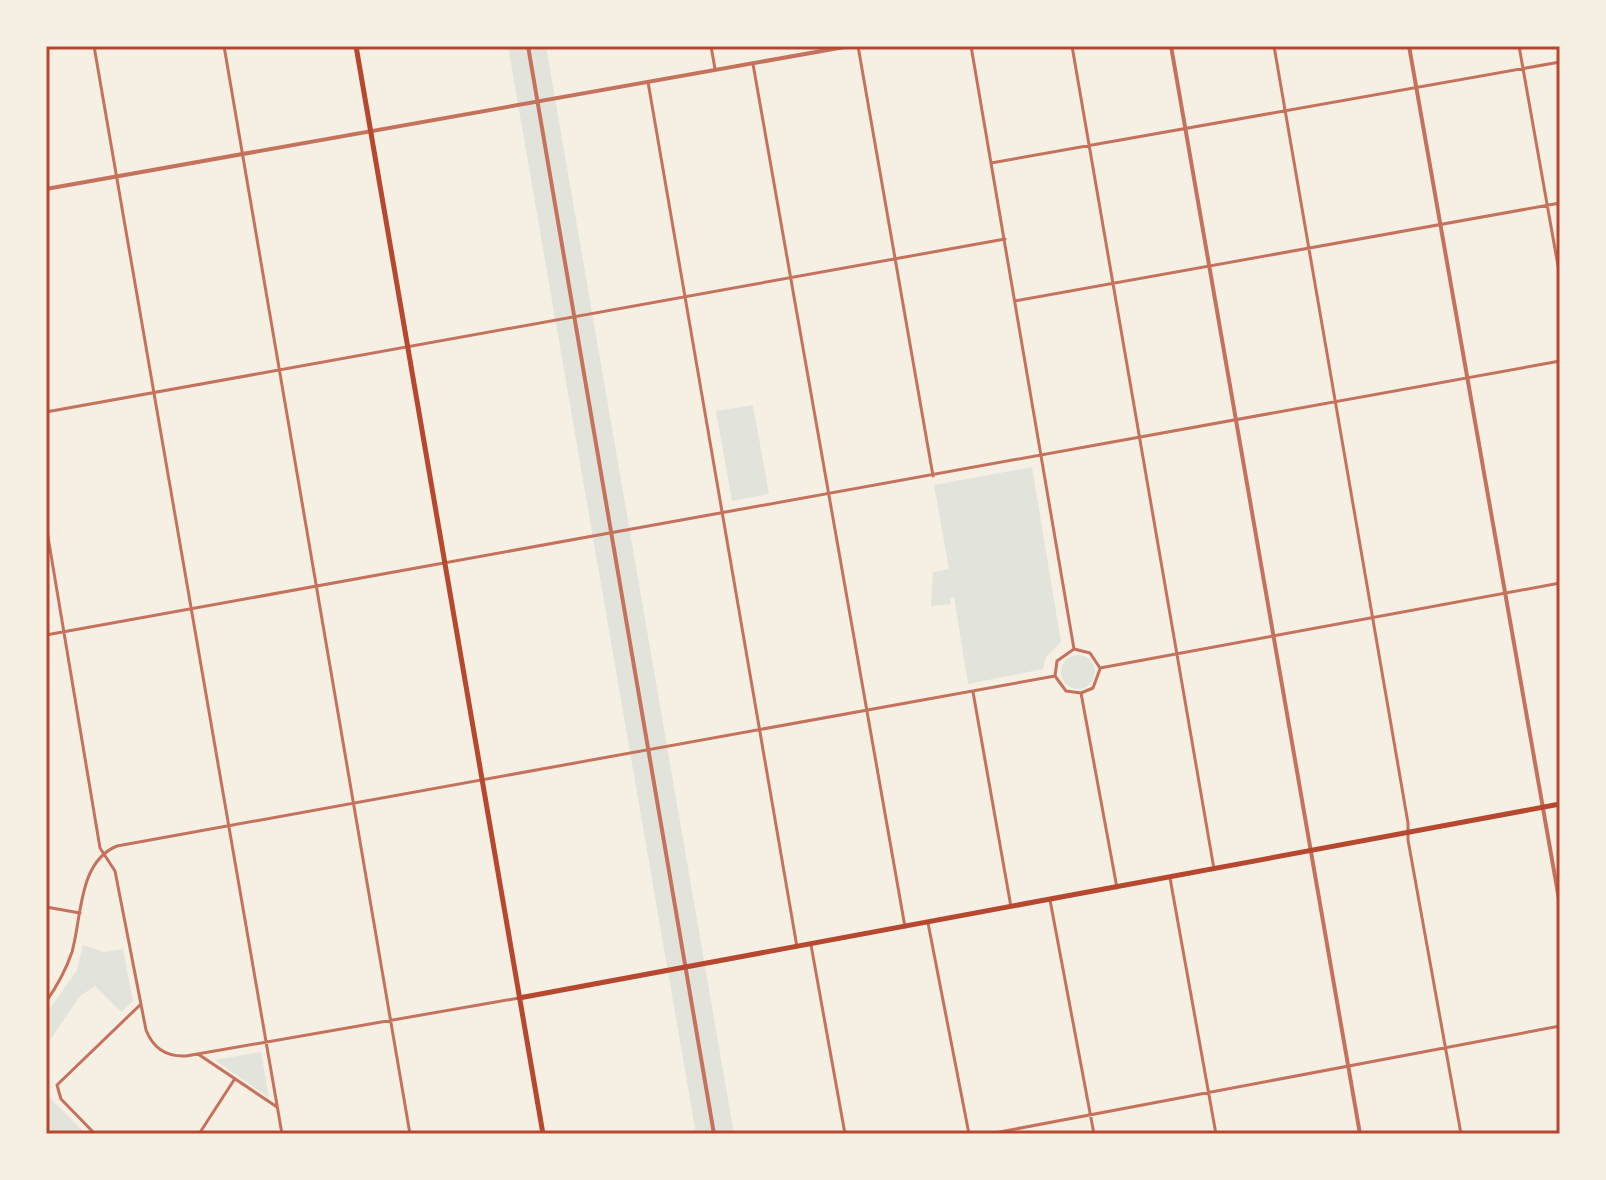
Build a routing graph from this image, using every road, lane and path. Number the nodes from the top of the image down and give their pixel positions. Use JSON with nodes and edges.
{"nodes":[{"id":1,"x":94,"y":46,"type":"edge"},
{"id":2,"x":224,"y":46,"type":"edge"},
{"id":3,"x":356,"y":46,"type":"edge"},
{"id":4,"x":528,"y":46,"type":"edge"},
{"id":5,"x":711,"y":46,"type":"edge"},
{"id":6,"x":850,"y":46,"type":"edge"},
{"id":7,"x":858,"y":46,"type":"edge"},
{"id":8,"x":971,"y":46,"type":"edge"},
{"id":9,"x":1072,"y":46,"type":"edge"},
{"id":10,"x":1171,"y":46,"type":"edge"},
{"id":11,"x":1274,"y":46,"type":"edge"},
{"id":12,"x":1409,"y":46,"type":"edge"},
{"id":13,"x":1519,"y":46,"type":"edge"},
{"id":14,"x":841,"y":47,"type":"edge"},
{"id":15,"x":1560,"y":62,"type":"edge"},
{"id":16,"x":753,"y":63,"type":"junction"},
{"id":17,"x":1523,"y":68,"type":"junction"},
{"id":18,"x":715,"y":69,"type":"junction"},
{"id":19,"x":648,"y":82,"type":"junction"},
{"id":20,"x":1416,"y":88,"type":"junction"},
{"id":21,"x":537,"y":102,"type":"junction"},
{"id":22,"x":1285,"y":110,"type":"junction"},
{"id":23,"x":1186,"y":129,"type":"junction"},
{"id":24,"x":371,"y":132,"type":"junction"},
{"id":25,"x":1089,"y":146,"type":"junction"},
{"id":26,"x":242,"y":155,"type":"junction"},
{"id":27,"x":991,"y":163,"type":"junction"},
{"id":28,"x":116,"y":176,"type":"junction"},
{"id":29,"x":46,"y":189,"type":"edge"},
{"id":30,"x":1560,"y":203,"type":"edge"},
{"id":31,"x":1547,"y":205,"type":"junction"},
{"id":32,"x":1440,"y":224,"type":"junction"},
{"id":33,"x":1005,"y":239,"type":"junction"},
{"id":34,"x":1307,"y":248,"type":"junction"},
{"id":35,"x":895,"y":260,"type":"junction"},
{"id":36,"x":1209,"y":266,"type":"junction"},
{"id":37,"x":1560,"y":277,"type":"edge"},
{"id":38,"x":790,"y":279,"type":"junction"},
{"id":39,"x":1113,"y":284,"type":"junction"},
{"id":40,"x":684,"y":298,"type":"junction"},
{"id":41,"x":1015,"y":301,"type":"junction"},
{"id":42,"x":574,"y":318,"type":"junction"},
{"id":43,"x":408,"y":348,"type":"junction"},
{"id":44,"x":1560,"y":361,"type":"edge"},
{"id":45,"x":279,"y":370,"type":"junction"},
{"id":46,"x":1467,"y":378,"type":"junction"},
{"id":47,"x":153,"y":394,"type":"junction"},
{"id":48,"x":1334,"y":402,"type":"junction"},
{"id":49,"x":46,"y":412,"type":"edge"},
{"id":50,"x":1236,"y":420,"type":"junction"},
{"id":51,"x":1139,"y":438,"type":"junction"},
{"id":52,"x":1042,"y":456,"type":"junction"},
{"id":53,"x":933,"y":476,"type":"junction"},
{"id":54,"x":829,"y":495,"type":"junction"},
{"id":55,"x":723,"y":515,"type":"junction"},
{"id":56,"x":46,"y":525,"type":"edge"},
{"id":57,"x":611,"y":535,"type":"junction"},
{"id":58,"x":445,"y":564,"type":"junction"},
{"id":59,"x":1560,"y":583,"type":"edge"},
{"id":60,"x":316,"y":587,"type":"junction"},
{"id":61,"x":1505,"y":592,"type":"junction"},
{"id":62,"x":190,"y":609,"type":"junction"},
{"id":63,"x":1371,"y":618,"type":"junction"},
{"id":64,"x":65,"y":632,"type":"junction"},
{"id":65,"x":46,"y":635,"type":"edge"},
{"id":66,"x":1274,"y":636,"type":"junction"},
{"id":67,"x":1074,"y":649,"type":"junction"},
{"id":68,"x":1177,"y":653,"type":"junction"},
{"id":69,"x":1100,"y":668,"type":"junction"},
{"id":70,"x":1055,"y":676,"type":"junction"},
{"id":71,"x":973,"y":692,"type":"junction"},
{"id":72,"x":1081,"y":693,"type":"junction"},
{"id":73,"x":866,"y":711,"type":"junction"},
{"id":74,"x":760,"y":731,"type":"junction"},
{"id":75,"x":648,"y":752,"type":"junction"},
{"id":76,"x":482,"y":781,"type":"junction"},
{"id":77,"x":354,"y":803,"type":"junction"},
{"id":78,"x":1560,"y":804,"type":"edge"},
{"id":79,"x":1542,"y":807,"type":"junction"},
{"id":80,"x":227,"y":826,"type":"junction"},
{"id":81,"x":1408,"y":833,"type":"junction"},
{"id":82,"x":1311,"y":851,"type":"junction"},
{"id":83,"x":104,"y":855,"type":"junction"},
{"id":84,"x":1214,"y":869,"type":"junction"},
{"id":85,"x":1170,"y":878,"type":"junction"},
{"id":86,"x":1117,"y":888,"type":"junction"},
{"id":87,"x":1050,"y":900,"type":"junction"},
{"id":88,"x":1560,"y":905,"type":"edge"},
{"id":89,"x":46,"y":907,"type":"edge"},
{"id":90,"x":1011,"y":907,"type":"junction"},
{"id":91,"x":80,"y":913,"type":"junction"},
{"id":92,"x":928,"y":923,"type":"junction"},
{"id":93,"x":905,"y":927,"type":"junction"},
{"id":94,"x":811,"y":945,"type":"junction"},
{"id":95,"x":797,"y":947,"type":"junction"},
{"id":96,"x":685,"y":968,"type":"junction"},
{"id":97,"x":519,"y":998,"type":"junction"},
{"id":98,"x":46,"y":1002,"type":"edge"},
{"id":99,"x":141,"y":1004,"type":"junction"},
{"id":100,"x":391,"y":1020,"type":"junction"},
{"id":101,"x":1560,"y":1026,"type":"edge"},
{"id":102,"x":265,"y":1042,"type":"junction"},
{"id":103,"x":1445,"y":1046,"type":"junction"},
{"id":104,"x":198,"y":1054,"type":"junction"},
{"id":105,"x":1348,"y":1066,"type":"junction"},
{"id":106,"x":235,"y":1079,"type":"junction"},
{"id":107,"x":1208,"y":1093,"type":"junction"},
{"id":108,"x":277,"y":1107,"type":"junction"},
{"id":109,"x":1091,"y":1114,"type":"junction"},
{"id":110,"x":95,"y":1134,"type":"edge"},
{"id":111,"x":199,"y":1134,"type":"edge"},
{"id":112,"x":282,"y":1134,"type":"edge"},
{"id":113,"x":410,"y":1134,"type":"edge"},
{"id":114,"x":543,"y":1134,"type":"edge"},
{"id":115,"x":714,"y":1134,"type":"edge"},
{"id":116,"x":845,"y":1134,"type":"edge"},
{"id":117,"x":969,"y":1134,"type":"edge"},
{"id":118,"x":989,"y":1134,"type":"edge"},
{"id":119,"x":1094,"y":1134,"type":"edge"},
{"id":120,"x":1216,"y":1134,"type":"edge"},
{"id":121,"x":1360,"y":1134,"type":"edge"},
{"id":122,"x":1461,"y":1134,"type":"edge"}],
"edges":[{"from":1,"to":28,"type":"street"},
{"from":2,"to":26,"type":"street"},
{"from":3,"to":24,"type":"main road"},
{"from":4,"to":21,"type":"street"},
{"from":5,"to":18,"type":"street"},
{"from":6,"to":14,"type":"street"},
{"from":7,"to":35,"type":"street"},
{"from":8,"to":27,"type":"street"},
{"from":9,"to":25,"type":"street"},
{"from":10,"to":23,"type":"street"},
{"from":11,"to":22,"type":"street"},
{"from":12,"to":20,"type":"street"},
{"from":13,"to":17,"type":"street"},
{"from":14,"to":16,"type":"street"},
{"from":15,"to":17,"type":"street"},
{"from":16,"to":18,"type":"street"},
{"from":16,"to":38,"type":"street"},
{"from":17,"to":20,"type":"street"},
{"from":17,"to":31,"type":"street"},
{"from":18,"to":19,"type":"street"},
{"from":19,"to":21,"type":"street"},
{"from":19,"to":40,"type":"street"},
{"from":20,"to":22,"type":"street"},
{"from":20,"to":32,"type":"street"},
{"from":21,"to":24,"type":"street"},
{"from":21,"to":42,"type":"street"},
{"from":22,"to":23,"type":"street"},
{"from":22,"to":34,"type":"street"},
{"from":23,"to":25,"type":"street"},
{"from":23,"to":36,"type":"street"},
{"from":24,"to":26,"type":"street"},
{"from":24,"to":43,"type":"main road"},
{"from":25,"to":27,"type":"street"},
{"from":25,"to":39,"type":"street"},
{"from":26,"to":28,"type":"street"},
{"from":26,"to":45,"type":"street"},
{"from":27,"to":33,"type":"street"},
{"from":28,"to":29,"type":"street"},
{"from":28,"to":47,"type":"street"},
{"from":30,"to":31,"type":"street"},
{"from":31,"to":32,"type":"street"},
{"from":31,"to":37,"type":"street"},
{"from":32,"to":34,"type":"street"},
{"from":32,"to":46,"type":"street"},
{"from":33,"to":35,"type":"street"},
{"from":33,"to":41,"type":"street"},
{"from":34,"to":36,"type":"street"},
{"from":34,"to":48,"type":"street"},
{"from":35,"to":38,"type":"street"},
{"from":35,"to":53,"type":"street"},
{"from":36,"to":39,"type":"street"},
{"from":36,"to":50,"type":"street"},
{"from":38,"to":40,"type":"street"},
{"from":38,"to":54,"type":"street"},
{"from":39,"to":41,"type":"street"},
{"from":39,"to":51,"type":"street"},
{"from":40,"to":42,"type":"street"},
{"from":40,"to":55,"type":"street"},
{"from":41,"to":52,"type":"street"},
{"from":42,"to":43,"type":"street"},
{"from":42,"to":57,"type":"street"},
{"from":43,"to":45,"type":"street"},
{"from":43,"to":58,"type":"main road"},
{"from":44,"to":46,"type":"street"},
{"from":45,"to":47,"type":"street"},
{"from":45,"to":60,"type":"street"},
{"from":46,"to":48,"type":"street"},
{"from":46,"to":61,"type":"street"},
{"from":47,"to":49,"type":"street"},
{"from":47,"to":62,"type":"street"},
{"from":48,"to":50,"type":"street"},
{"from":48,"to":63,"type":"street"},
{"from":50,"to":51,"type":"street"},
{"from":50,"to":66,"type":"street"},
{"from":51,"to":52,"type":"street"},
{"from":51,"to":68,"type":"street"},
{"from":52,"to":53,"type":"street"},
{"from":52,"to":67,"type":"street"},
{"from":53,"to":54,"type":"street"},
{"from":54,"to":55,"type":"street"},
{"from":54,"to":73,"type":"street"},
{"from":55,"to":57,"type":"street"},
{"from":55,"to":74,"type":"street"},
{"from":56,"to":64,"type":"street"},
{"from":57,"to":58,"type":"street"},
{"from":57,"to":75,"type":"street"},
{"from":58,"to":60,"type":"street"},
{"from":58,"to":76,"type":"main road"},
{"from":59,"to":61,"type":"street"},
{"from":60,"to":62,"type":"street"},
{"from":60,"to":77,"type":"street"},
{"from":61,"to":63,"type":"street"},
{"from":61,"to":79,"type":"street"},
{"from":62,"to":64,"type":"street"},
{"from":62,"to":80,"type":"street"},
{"from":63,"to":66,"type":"street"},
{"from":63,"to":81,"type":"street"},
{"from":64,"to":65,"type":"street"},
{"from":64,"to":83,"type":"street"},
{"from":66,"to":68,"type":"street"},
{"from":66,"to":82,"type":"street"},
{"from":67,"to":69,"type":"street"},
{"from":67,"to":70,"type":"street"},
{"from":68,"to":69,"type":"street"},
{"from":68,"to":84,"type":"street"},
{"from":69,"to":72,"type":"street"},
{"from":70,"to":71,"type":"street"},
{"from":70,"to":72,"type":"street"},
{"from":71,"to":73,"type":"street"},
{"from":71,"to":90,"type":"street"},
{"from":72,"to":86,"type":"street"},
{"from":73,"to":74,"type":"street"},
{"from":73,"to":93,"type":"street"},
{"from":74,"to":75,"type":"street"},
{"from":74,"to":95,"type":"street"},
{"from":75,"to":76,"type":"street"},
{"from":75,"to":96,"type":"street"},
{"from":76,"to":77,"type":"street"},
{"from":76,"to":97,"type":"main road"},
{"from":77,"to":80,"type":"street"},
{"from":77,"to":100,"type":"street"},
{"from":78,"to":79,"type":"main road"},
{"from":79,"to":81,"type":"main road"},
{"from":79,"to":88,"type":"street"},
{"from":80,"to":83,"type":"street"},
{"from":80,"to":102,"type":"street"},
{"from":81,"to":82,"type":"main road"},
{"from":81,"to":103,"type":"street"},
{"from":82,"to":84,"type":"main road"},
{"from":82,"to":105,"type":"street"},
{"from":83,"to":91,"type":"street"},
{"from":83,"to":99,"type":"street"},
{"from":84,"to":85,"type":"main road"},
{"from":85,"to":86,"type":"main road"},
{"from":85,"to":107,"type":"street"},
{"from":86,"to":87,"type":"main road"},
{"from":87,"to":90,"type":"main road"},
{"from":87,"to":109,"type":"street"},
{"from":89,"to":91,"type":"street"},
{"from":90,"to":92,"type":"main road"},
{"from":91,"to":98,"type":"street"},
{"from":92,"to":93,"type":"main road"},
{"from":92,"to":117,"type":"street"},
{"from":93,"to":94,"type":"main road"},
{"from":94,"to":95,"type":"main road"},
{"from":94,"to":116,"type":"street"},
{"from":95,"to":96,"type":"main road"},
{"from":96,"to":97,"type":"main road"},
{"from":96,"to":115,"type":"street"},
{"from":97,"to":100,"type":"street"},
{"from":97,"to":114,"type":"main road"},
{"from":99,"to":104,"type":"street"},
{"from":99,"to":110,"type":"street"},
{"from":100,"to":102,"type":"street"},
{"from":100,"to":113,"type":"street"},
{"from":101,"to":103,"type":"street"},
{"from":102,"to":104,"type":"street"},
{"from":102,"to":108,"type":"street"},
{"from":103,"to":105,"type":"street"},
{"from":103,"to":122,"type":"street"},
{"from":104,"to":106,"type":"street"},
{"from":105,"to":107,"type":"street"},
{"from":105,"to":121,"type":"street"},
{"from":106,"to":108,"type":"street"},
{"from":106,"to":111,"type":"street"},
{"from":107,"to":109,"type":"street"},
{"from":107,"to":120,"type":"street"},
{"from":108,"to":112,"type":"street"},
{"from":109,"to":118,"type":"street"},
{"from":109,"to":119,"type":"street"}]}
